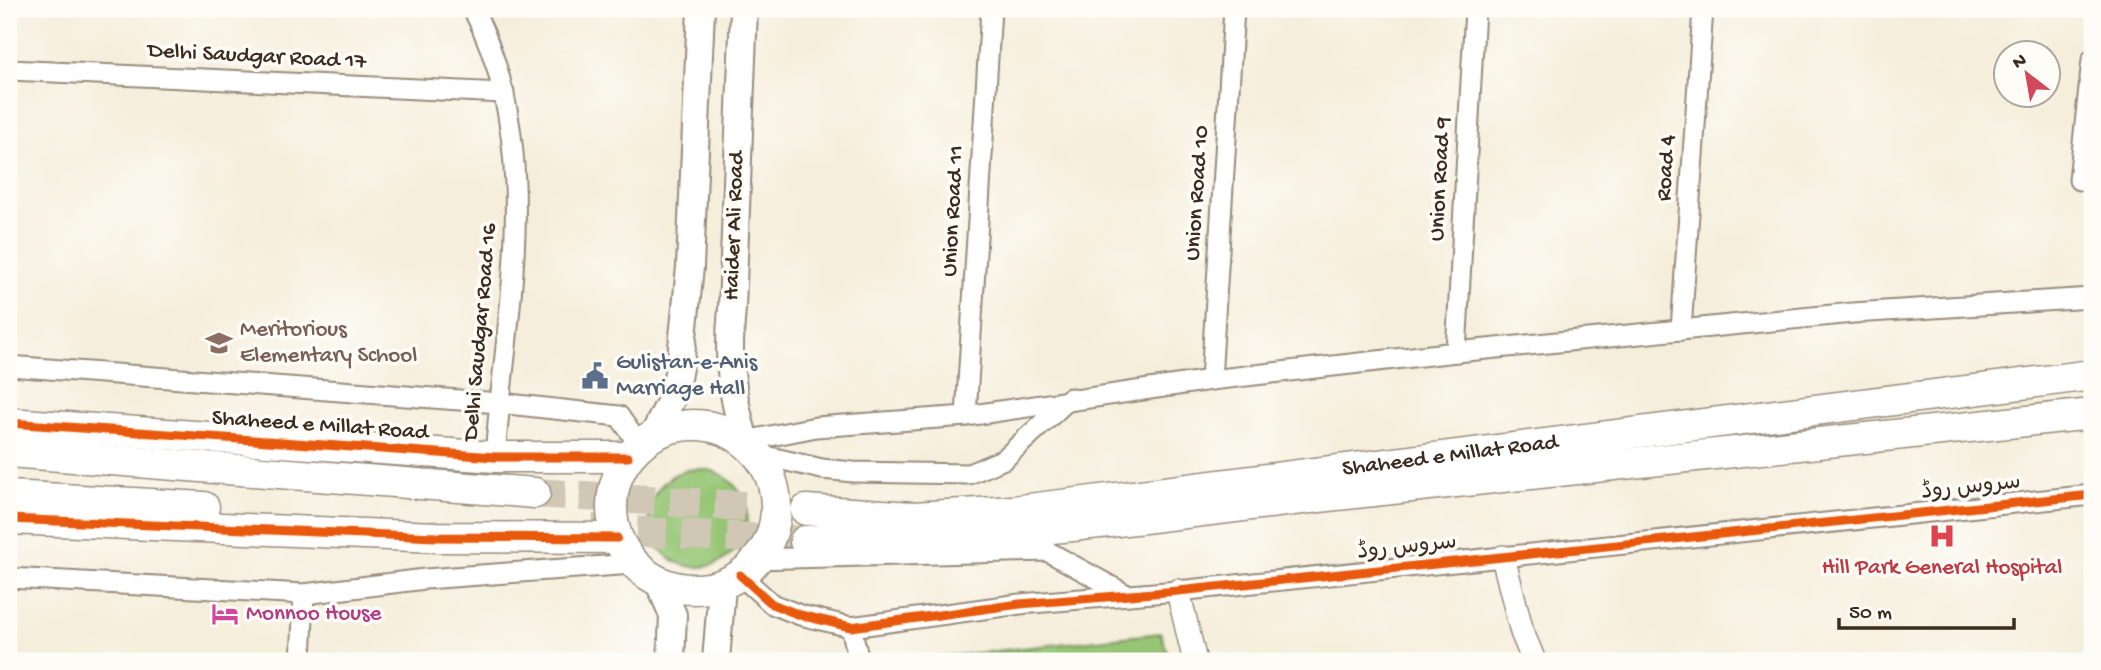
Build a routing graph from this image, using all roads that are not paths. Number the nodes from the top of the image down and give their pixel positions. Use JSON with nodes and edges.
{"nodes":[{"id":1,"x":472,"y":9,"type":"edge"},
{"id":2,"x":701,"y":9,"type":"edge"},
{"id":3,"x":744,"y":9,"type":"edge"},
{"id":4,"x":991,"y":9,"type":"edge"},
{"id":5,"x":1234,"y":9,"type":"edge"},
{"id":6,"x":1475,"y":9,"type":"edge"},
{"id":7,"x":1703,"y":9,"type":"edge"},
{"id":8,"x":2092,"y":60,"type":"edge"},
{"id":9,"x":9,"y":70,"type":"edge"},
{"id":10,"x":504,"y":93,"type":"junction"},
{"id":11,"x":2090,"y":100,"type":"edge"},
{"id":12,"x":2079,"y":180,"type":"dead end"},
{"id":13,"x":2092,"y":298,"type":"edge"},
{"id":14,"x":1681,"y":330,"type":"junction"},
{"id":15,"x":1456,"y":352,"type":"junction"},
{"id":16,"x":9,"y":366,"type":"edge"},
{"id":17,"x":2092,"y":375,"type":"edge"},
{"id":18,"x":1211,"y":380,"type":"junction"},
{"id":19,"x":1071,"y":398,"type":"junction"},
{"id":20,"x":499,"y":403,"type":"junction"},
{"id":21,"x":2092,"y":414,"type":"edge"},
{"id":22,"x":966,"y":416,"type":"junction"},
{"id":23,"x":9,"y":423,"type":"edge"},
{"id":24,"x":641,"y":446,"type":"junction"},
{"id":25,"x":751,"y":448,"type":"junction"},
{"id":26,"x":9,"y":452,"type":"edge"},
{"id":27,"x":495,"y":457,"type":"junction"},
{"id":28,"x":562,"y":457,"type":"junction"},
{"id":29,"x":535,"y":493,"type":"tunnel mouth"},
{"id":30,"x":2092,"y":495,"type":"edge"},
{"id":31,"x":9,"y":496,"type":"edge"},
{"id":32,"x":806,"y":510,"type":"tunnel mouth"},
{"id":33,"x":9,"y":519,"type":"edge"},
{"id":34,"x":529,"y":525,"type":"tunnel mouth"},
{"id":35,"x":584,"y":538,"type":"junction"},
{"id":36,"x":617,"y":538,"type":"junction"},
{"id":37,"x":805,"y":541,"type":"tunnel mouth"},
{"id":38,"x":1503,"y":557,"type":"junction"},
{"id":39,"x":633,"y":564,"type":"junction"},
{"id":40,"x":739,"y":573,"type":"junction"},
{"id":41,"x":9,"y":578,"type":"edge"},
{"id":42,"x":659,"y":583,"type":"junction"},
{"id":43,"x":1178,"y":591,"type":"junction"},
{"id":44,"x":304,"y":594,"type":"junction"},
{"id":45,"x":1127,"y":595,"type":"junction"},
{"id":46,"x":851,"y":627,"type":"junction"},
{"id":47,"x":301,"y":661,"type":"edge"},
{"id":48,"x":670,"y":661,"type":"edge"},
{"id":49,"x":716,"y":661,"type":"edge"},
{"id":50,"x":859,"y":661,"type":"edge"},
{"id":51,"x":1195,"y":661,"type":"edge"},
{"id":52,"x":1534,"y":661,"type":"edge"}],
"edges":[{"from":1,"to":10,"type":"street","name":"Delhi Saudgar Road 16"},
{"from":2,"to":24,"type":"main road","name":"Haider Ali Road"},
{"from":3,"to":25,"type":"main road","name":"Haider Ali Road"},
{"from":4,"to":22,"type":"street","name":"Union Road 11"},
{"from":5,"to":18,"type":"street","name":"Union Road 10"},
{"from":6,"to":15,"type":"street","name":"Union Road 9"},
{"from":7,"to":14,"type":"street","name":"Road 4"},
{"from":8,"to":11,"type":"street"},
{"from":9,"to":10,"type":"street","name":"Delhi Saudgar Road 17"},
{"from":10,"to":20,"type":"street","name":"Delhi Saudgar Road 16"},
{"from":11,"to":12,"type":"street"},
{"from":13,"to":14,"type":"street"},
{"from":14,"to":15,"type":"street"},
{"from":15,"to":18,"type":"street"},
{"from":16,"to":20,"type":"street"},
{"from":17,"to":32,"type":"main road","name":"Shaheed e Millat Road"},
{"from":18,"to":19,"type":"street"},
{"from":19,"to":22,"type":"street"},
{"from":19,"to":25,"type":"street"},
{"from":20,"to":24,"type":"street"},
{"from":20,"to":27,"type":"street","name":"Delhi Saudgar Road 16"},
{"from":21,"to":37,"type":"main road","name":"Shaheed e Millat Road"},
{"from":22,"to":25,"type":"street"},
{"from":23,"to":27,"type":"main road","name":"Shaheed e Millat Road"},
{"from":24,"to":25,"type":"main road"},
{"from":24,"to":28,"type":"main road","name":"Shaheed e Millat Road"},
{"from":24,"to":36,"type":"main road"},
{"from":25,"to":40,"type":"main road"},
{"from":26,"to":29,"type":"main road"},
{"from":27,"to":28,"type":"main road","name":"Shaheed e Millat Road"},
{"from":28,"to":35,"type":"main road"},
{"from":30,"to":38,"type":"street","name":"سروس روڈ"},
{"from":31,"to":34,"type":"main road"},
{"from":33,"to":35,"type":"main road"},
{"from":35,"to":36,"type":"main road"},
{"from":36,"to":39,"type":"main road"},
{"from":38,"to":43,"type":"street","name":"سروس روڈ"},
{"from":38,"to":52,"type":"street"},
{"from":39,"to":42,"type":"main road"},
{"from":39,"to":44,"type":"street"},
{"from":40,"to":42,"type":"main road"},
{"from":40,"to":45,"type":"street"},
{"from":40,"to":46,"type":"street","name":"سروس روڈ"},
{"from":40,"to":49,"type":"main road"},
{"from":41,"to":44,"type":"street"},
{"from":42,"to":48,"type":"main road"},
{"from":43,"to":45,"type":"street","name":"سروس روڈ"},
{"from":43,"to":51,"type":"street"},
{"from":44,"to":47,"type":"street"},
{"from":45,"to":46,"type":"street","name":"سروس روڈ"},
{"from":46,"to":50,"type":"street"}]}
